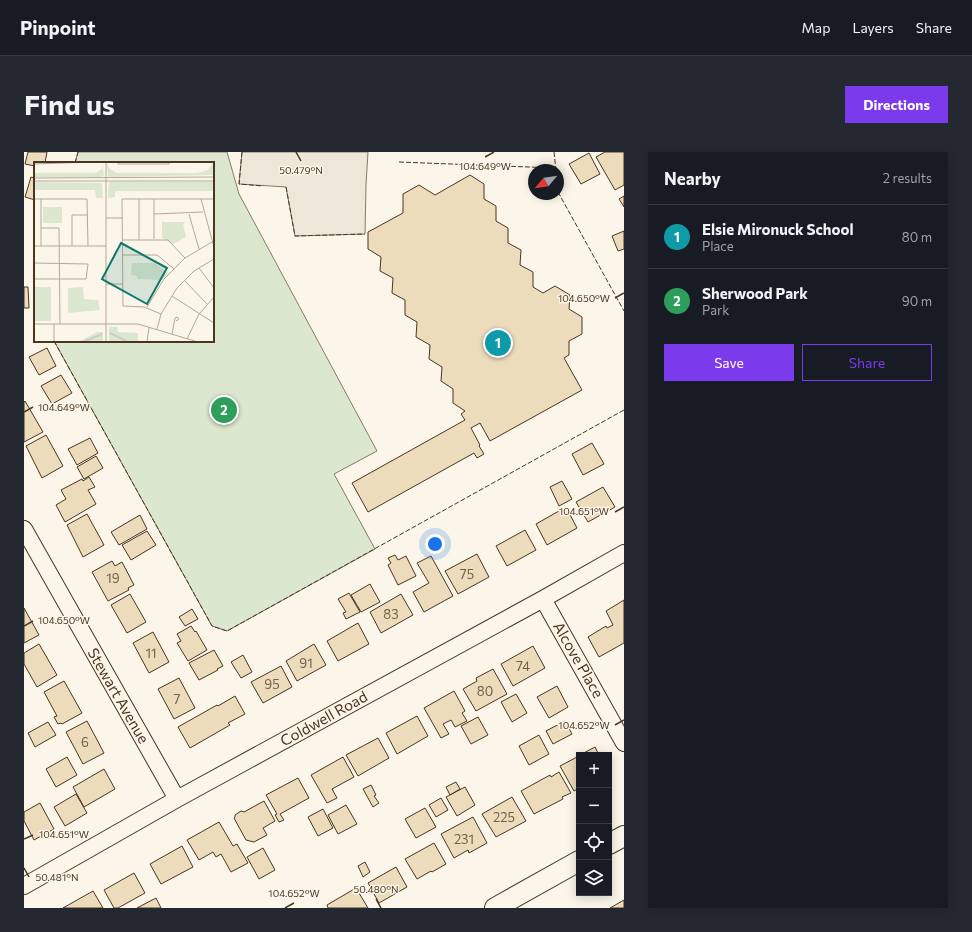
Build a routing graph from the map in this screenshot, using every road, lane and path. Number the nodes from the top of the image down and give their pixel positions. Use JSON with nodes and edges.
{"nodes":[{"id":1,"x":24,"y":529,"type":"edge"},
{"id":2,"x":624,"y":553,"type":"edge"},
{"id":3,"x":543,"y":599,"type":"junction"},
{"id":4,"x":624,"y":743,"type":"edge"},
{"id":5,"x":177,"y":799,"type":"junction"},
{"id":6,"x":624,"y":836,"type":"edge"},
{"id":7,"x":612,"y":842,"type":"edge"},
{"id":8,"x":576,"y":863,"type":"edge"},
{"id":9,"x":24,"y":886,"type":"edge"},
{"id":10,"x":495,"y":908,"type":"edge"}],
"edges":[{"from":1,"to":5,"type":"street","name":"Stewart Avenue"},
{"from":2,"to":3,"type":"street","name":"Coldwell Road"},
{"from":3,"to":4,"type":"street","name":"Alcove Place"},
{"from":3,"to":5,"type":"street","name":"Coldwell Road"},
{"from":5,"to":9,"type":"street","name":"Coldwell Road"},
{"from":6,"to":7,"type":"street"},
{"from":8,"to":10,"type":"street"}]}
